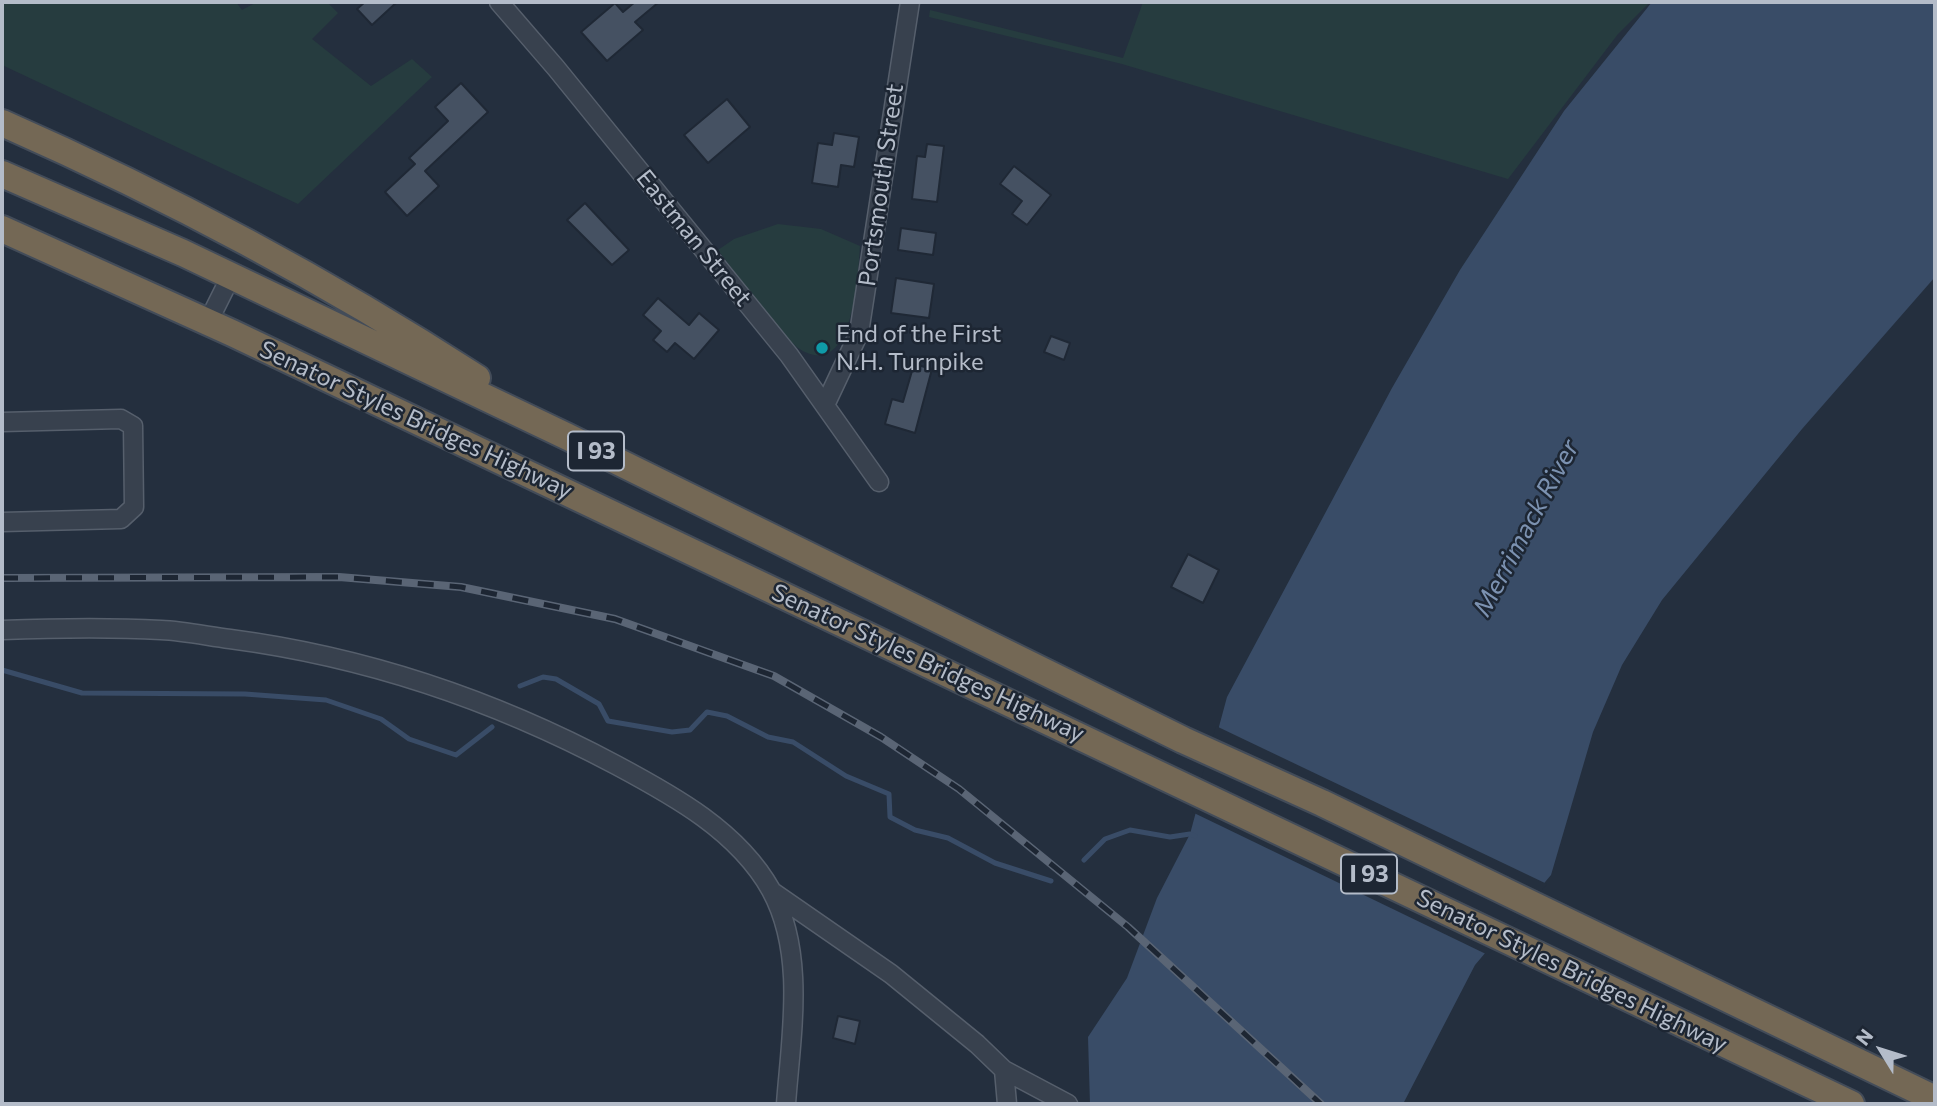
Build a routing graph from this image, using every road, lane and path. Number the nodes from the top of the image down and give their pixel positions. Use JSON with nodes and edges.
{"nodes":[{"id":1,"x":499,"y":2,"type":"edge"},
{"id":2,"x":909,"y":2,"type":"edge"},
{"id":3,"x":2,"y":123,"type":"edge"},
{"id":4,"x":2,"y":174,"type":"edge"},
{"id":5,"x":2,"y":229,"type":"edge"},
{"id":6,"x":231,"y":276,"type":"junction"},
{"id":7,"x":208,"y":322,"type":"junction"},
{"id":8,"x":826,"y":403,"type":"junction"},
{"id":9,"x":2,"y":422,"type":"edge"},
{"id":10,"x":566,"y":436,"type":"junction"},
{"id":11,"x":879,"y":482,"type":"dead end"},
{"id":12,"x":2,"y":522,"type":"edge"},
{"id":13,"x":2,"y":630,"type":"edge"},
{"id":14,"x":771,"y":891,"type":"junction"},
{"id":15,"x":1004,"y":1070,"type":"junction"},
{"id":16,"x":1935,"y":1099,"type":"edge"},
{"id":17,"x":786,"y":1104,"type":"edge"},
{"id":18,"x":1007,"y":1104,"type":"edge"},
{"id":19,"x":1068,"y":1104,"type":"edge"},
{"id":20,"x":1851,"y":1104,"type":"edge"}],
"edges":[{"from":1,"to":8,"type":"street","name":"Eastman Street"},
{"from":2,"to":8,"type":"street","name":"Portsmouth Street"},
{"from":3,"to":10,"type":"highway"},
{"from":4,"to":6,"type":"highway","number":"I 93"},
{"from":5,"to":7,"type":"highway","name":"Senator Styles Bridges Highway","number":"I 93"},
{"from":6,"to":7,"type":"street"},
{"from":6,"to":10,"type":"highway","number":"I 93"},
{"from":7,"to":20,"type":"highway","name":"Senator Styles Bridges Highway","number":"I 93"},
{"from":8,"to":11,"type":"street","name":"Eastman Street"},
{"from":9,"to":12,"type":"street"},
{"from":10,"to":16,"type":"highway","number":"I 93"},
{"from":13,"to":14,"type":"street"},
{"from":14,"to":15,"type":"street"},
{"from":14,"to":17,"type":"street"},
{"from":15,"to":18,"type":"street"},
{"from":15,"to":19,"type":"street"}]}
